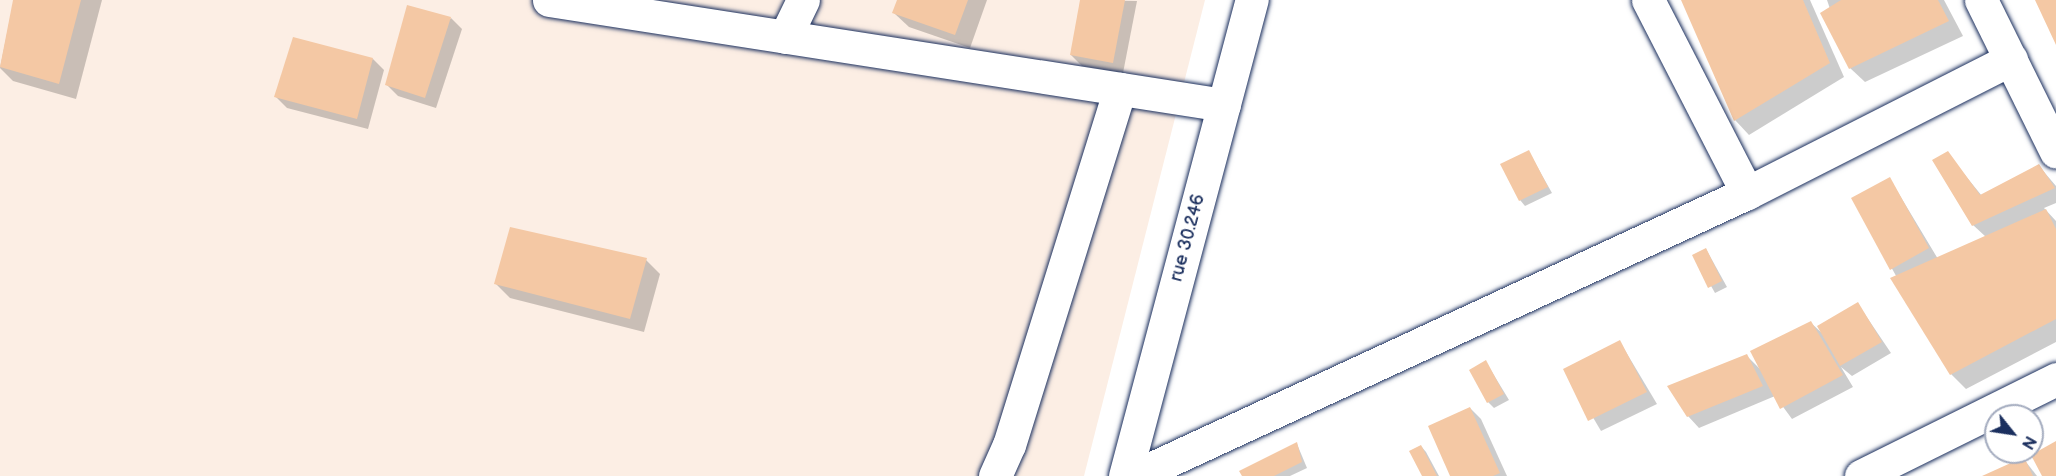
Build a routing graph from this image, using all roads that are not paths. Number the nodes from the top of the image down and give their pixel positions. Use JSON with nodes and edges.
{"nodes":[{"id":1,"x":549,"y":0,"type":"edge"},
{"id":2,"x":803,"y":0,"type":"edge"},
{"id":3,"x":1252,"y":0,"type":"edge"},
{"id":4,"x":1648,"y":0,"type":"edge"},
{"id":5,"x":1981,"y":0,"type":"edge"},
{"id":6,"x":785,"y":37,"type":"junction"},
{"id":7,"x":2011,"y":59,"type":"junction"},
{"id":8,"x":1120,"y":89,"type":"junction"},
{"id":9,"x":1224,"y":105,"type":"junction"},
{"id":10,"x":2056,"y":152,"type":"edge"},
{"id":11,"x":1747,"y":193,"type":"junction"},
{"id":12,"x":2056,"y":379,"type":"edge"},
{"id":13,"x":1877,"y":472,"type":"edge"},
{"id":14,"x":995,"y":476,"type":"edge"},
{"id":15,"x":1125,"y":476,"type":"edge"},
{"id":16,"x":1135,"y":476,"type":"edge"}],
"edges":[{"from":1,"to":6,"type":"street"},
{"from":2,"to":6,"type":"street"},
{"from":3,"to":9,"type":"street","name":"rue 30.246"},
{"from":4,"to":11,"type":"street"},
{"from":5,"to":7,"type":"street"},
{"from":6,"to":8,"type":"street"},
{"from":7,"to":10,"type":"street"},
{"from":7,"to":11,"type":"street"},
{"from":8,"to":9,"type":"street"},
{"from":8,"to":14,"type":"street"},
{"from":9,"to":15,"type":"street","name":"rue 30.246"},
{"from":11,"to":16,"type":"street"},
{"from":12,"to":13,"type":"street"}]}
